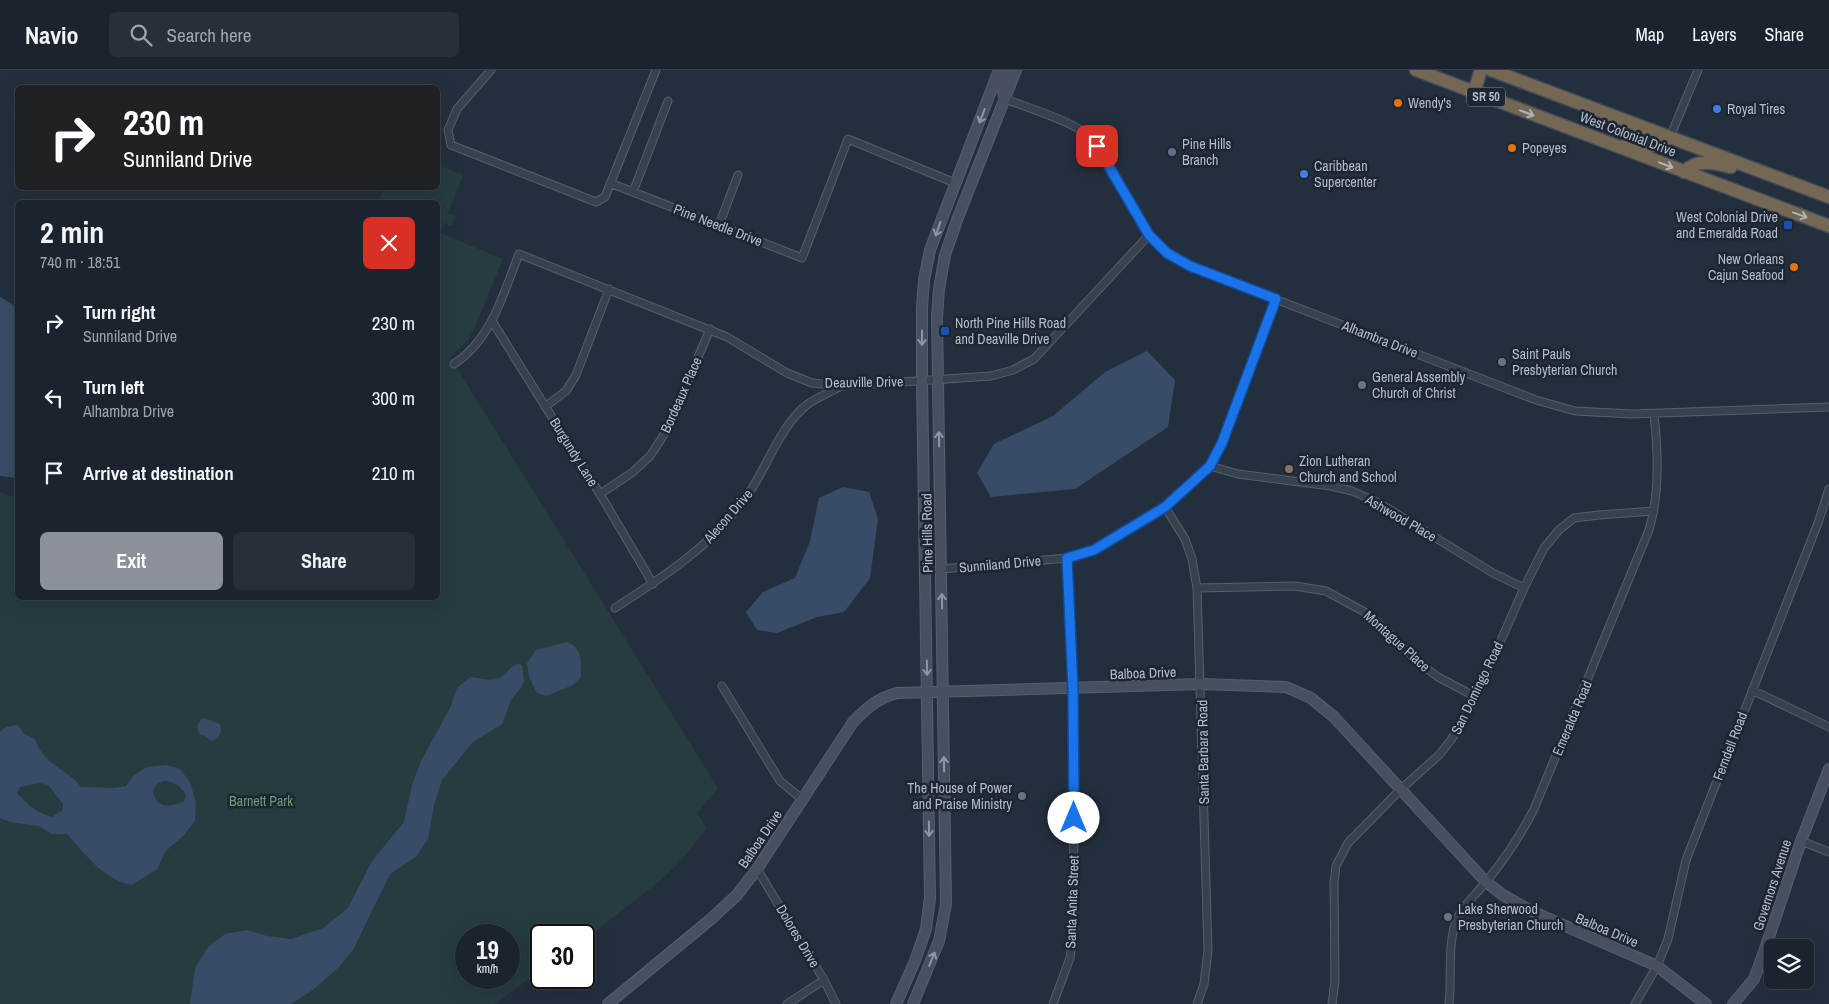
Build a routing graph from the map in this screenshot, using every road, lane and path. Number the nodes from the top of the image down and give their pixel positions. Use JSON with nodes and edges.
{"nodes":[{"id":1,"x":491,"y":70,"type":"edge"},
{"id":2,"x":656,"y":70,"type":"edge"},
{"id":3,"x":999,"y":70,"type":"edge"},
{"id":4,"x":1007,"y":70,"type":"edge"},
{"id":5,"x":1016,"y":70,"type":"edge"},
{"id":6,"x":1416,"y":70,"type":"edge"},
{"id":7,"x":1481,"y":70,"type":"edge"},
{"id":8,"x":1491,"y":70,"type":"edge"},
{"id":9,"x":1698,"y":70,"type":"edge"},
{"id":10,"x":1474,"y":92,"type":"junction"},
{"id":11,"x":1005,"y":99,"type":"junction"},
{"id":12,"x":668,"y":101,"type":"dead end"},
{"id":13,"x":1588,"y":135,"type":"junction"},
{"id":14,"x":1670,"y":137,"type":"junction"},
{"id":15,"x":1684,"y":172,"type":"junction"},
{"id":16,"x":1768,"y":174,"type":"junction"},
{"id":17,"x":738,"y":175,"type":"dead end"},
{"id":18,"x":610,"y":183,"type":"junction"},
{"id":19,"x":955,"y":183,"type":"junction"},
{"id":20,"x":633,"y":192,"type":"junction"},
{"id":21,"x":1829,"y":197,"type":"edge"},
{"id":22,"x":719,"y":225,"type":"junction"},
{"id":23,"x":1829,"y":226,"type":"edge"},
{"id":24,"x":1149,"y":235,"type":"junction"},
{"id":25,"x":609,"y":289,"type":"junction"},
{"id":26,"x":1276,"y":299,"type":"junction"},
{"id":27,"x":492,"y":321,"type":"junction"},
{"id":28,"x":710,"y":329,"type":"junction"},
{"id":29,"x":454,"y":364,"type":"dead end"},
{"id":30,"x":938,"y":380,"type":"junction"},
{"id":31,"x":922,"y":381,"type":"junction"},
{"id":32,"x":842,"y":386,"type":"junction"},
{"id":33,"x":546,"y":406,"type":"junction"},
{"id":34,"x":1829,"y":407,"type":"edge"},
{"id":35,"x":1654,"y":414,"type":"junction"},
{"id":36,"x":1210,"y":466,"type":"junction"},
{"id":37,"x":1829,"y":489,"type":"edge"},
{"id":38,"x":600,"y":494,"type":"junction"},
{"id":39,"x":1165,"y":507,"type":"junction"},
{"id":40,"x":1654,"y":511,"type":"junction"},
{"id":41,"x":1067,"y":558,"type":"junction"},
{"id":42,"x":941,"y":569,"type":"junction"},
{"id":43,"x":653,"y":584,"type":"junction"},
{"id":44,"x":1197,"y":588,"type":"junction"},
{"id":45,"x":1524,"y":588,"type":"junction"},
{"id":46,"x":615,"y":608,"type":"dead end"},
{"id":47,"x":1201,"y":684,"type":"junction"},
{"id":48,"x":722,"y":686,"type":"dead end"},
{"id":49,"x":1073,"y":689,"type":"junction"},
{"id":50,"x":1752,"y":690,"type":"junction"},
{"id":51,"x":927,"y":692,"type":"junction"},
{"id":52,"x":942,"y":692,"type":"junction"},
{"id":53,"x":1476,"y":697,"type":"junction"},
{"id":54,"x":1829,"y":727,"type":"edge"},
{"id":55,"x":1829,"y":769,"type":"edge"},
{"id":56,"x":1401,"y":789,"type":"junction"},
{"id":57,"x":803,"y":800,"type":"junction"},
{"id":58,"x":1801,"y":841,"type":"junction"},
{"id":59,"x":1829,"y":852,"type":"edge"},
{"id":60,"x":757,"y":869,"type":"junction"},
{"id":61,"x":1486,"y":882,"type":"junction"},
{"id":62,"x":1657,"y":966,"type":"junction"},
{"id":63,"x":824,"y":980,"type":"junction"},
{"id":64,"x":608,"y":1004,"type":"edge"},
{"id":65,"x":787,"y":1004,"type":"edge"},
{"id":66,"x":836,"y":1004,"type":"edge"},
{"id":67,"x":896,"y":1004,"type":"edge"},
{"id":68,"x":913,"y":1004,"type":"edge"},
{"id":69,"x":1053,"y":1004,"type":"edge"},
{"id":70,"x":1197,"y":1004,"type":"edge"},
{"id":71,"x":1332,"y":1004,"type":"edge"},
{"id":72,"x":1449,"y":1004,"type":"edge"},
{"id":73,"x":1635,"y":1004,"type":"edge"},
{"id":74,"x":1706,"y":1004,"type":"edge"},
{"id":75,"x":1733,"y":1004,"type":"edge"}],
"edges":[{"from":1,"to":18,"type":"street"},
{"from":2,"to":18,"type":"street"},
{"from":3,"to":19,"type":"main road","name":"Pine Hills Road","one_way":true},
{"from":4,"to":11,"type":"main road"},
{"from":5,"to":11,"type":"main road","name":"Pine Hills Road"},
{"from":6,"to":10,"type":"highway","name":"West Colonial Drive","number":"SR 50"},
{"from":7,"to":10,"type":"highway"},
{"from":8,"to":14,"type":"highway","name":"West Colonial Drive","number":"SR 50"},
{"from":9,"to":14,"type":"street"},
{"from":10,"to":13,"type":"highway","name":"West Colonial Drive","number":"SR 50","one_way":true},
{"from":11,"to":24,"type":"street","name":"Alhambra Drive"},
{"from":11,"to":30,"type":"main road","name":"Pine Hills Road"},
{"from":12,"to":20,"type":"street"},
{"from":13,"to":14,"type":"highway"},
{"from":13,"to":15,"type":"highway","name":"West Colonial Drive","number":"SR 50","one_way":true},
{"from":14,"to":16,"type":"highway","name":"West Colonial Drive","number":"SR 50"},
{"from":15,"to":16,"type":"highway"},
{"from":15,"to":23,"type":"highway","name":"West Colonial Drive","number":"SR 50","one_way":true},
{"from":16,"to":21,"type":"highway","name":"West Colonial Drive","number":"SR 50"},
{"from":17,"to":22,"type":"street"},
{"from":18,"to":20,"type":"street","name":"Pine Needle Drive"},
{"from":19,"to":22,"type":"street","name":"Pine Needle Drive"},
{"from":19,"to":31,"type":"main road","name":"Pine Hills Road","one_way":true},
{"from":20,"to":22,"type":"street","name":"Pine Needle Drive"},
{"from":24,"to":26,"type":"street","name":"Alhambra Drive"},
{"from":24,"to":30,"type":"street","name":"Deauville Drive"},
{"from":25,"to":27,"type":"street","name":"Deauville Drive"},
{"from":25,"to":28,"type":"street","name":"Deauville Drive"},
{"from":25,"to":33,"type":"street"},
{"from":26,"to":35,"type":"street","name":"Alhambra Drive"},
{"from":26,"to":36,"type":"street","name":"Sunniland Drive"},
{"from":27,"to":29,"type":"street"},
{"from":27,"to":33,"type":"street","name":"Burgundy Lane"},
{"from":28,"to":32,"type":"street","name":"Deauville Drive"},
{"from":28,"to":38,"type":"street","name":"Bordeaux Place"},
{"from":30,"to":31,"type":"street","name":"Deauville Drive"},
{"from":42,"to":30,"type":"main road","name":"Pine Hills Road","one_way":true},
{"from":31,"to":32,"type":"street","name":"Deauville Drive"},
{"from":31,"to":51,"type":"main road","name":"Pine Hills Road","one_way":true},
{"from":32,"to":43,"type":"street","name":"Alecon Drive"},
{"from":33,"to":38,"type":"street","name":"Burgundy Lane"},
{"from":34,"to":35,"type":"street","name":"Alhambra Drive"},
{"from":35,"to":40,"type":"street","name":"Emeralda Road"},
{"from":36,"to":39,"type":"street","name":"Sunniland Drive"},
{"from":36,"to":45,"type":"street","name":"Ashwood Place"},
{"from":37,"to":50,"type":"street","name":"Ferndell Road"},
{"from":38,"to":43,"type":"street","name":"Burgundy Lane"},
{"from":39,"to":41,"type":"street","name":"Sunniland Drive"},
{"from":39,"to":44,"type":"street","name":"Santa Barbara Road"},
{"from":40,"to":45,"type":"street","name":"San Domingo Road"},
{"from":40,"to":61,"type":"street","name":"Emeralda Road"},
{"from":41,"to":42,"type":"street","name":"Sunniland Drive"},
{"from":41,"to":49,"type":"street","name":"Santa Anita Street"},
{"from":52,"to":42,"type":"main road","name":"Pine Hills Road","one_way":true},
{"from":43,"to":46,"type":"street","name":"Alecon Drive"},
{"from":44,"to":47,"type":"street","name":"Santa Barbara Road"},
{"from":44,"to":53,"type":"street","name":"Montague Place"},
{"from":45,"to":53,"type":"street","name":"San Domingo Road"},
{"from":47,"to":49,"type":"main road","name":"Balboa Drive"},
{"from":47,"to":56,"type":"main road","name":"Balboa Drive"},
{"from":47,"to":70,"type":"street","name":"Santa Barbara Road"},
{"from":48,"to":57,"type":"street"},
{"from":49,"to":52,"type":"main road","name":"Balboa Drive"},
{"from":49,"to":69,"type":"street","name":"Santa Anita Street"},
{"from":50,"to":54,"type":"street"},
{"from":50,"to":62,"type":"street","name":"Ferndell Road"},
{"from":51,"to":52,"type":"main road","name":"Balboa Drive"},
{"from":51,"to":57,"type":"main road","name":"Balboa Drive"},
{"from":51,"to":67,"type":"main road","name":"Pine Hills Road","one_way":true},
{"from":68,"to":52,"type":"main road","name":"Pine Hills Road","one_way":true},
{"from":53,"to":56,"type":"street","name":"San Domingo Road"},
{"from":55,"to":58,"type":"main road","name":"Governors Avenue"},
{"from":56,"to":61,"type":"main road","name":"Balboa Drive"},
{"from":56,"to":71,"type":"street","name":"San Domingo Road"},
{"from":57,"to":60,"type":"main road","name":"Balboa Drive"},
{"from":58,"to":59,"type":"street"},
{"from":58,"to":75,"type":"main road","name":"Governors Avenue"},
{"from":60,"to":63,"type":"street","name":"Dolores Drive"},
{"from":60,"to":64,"type":"main road","name":"Balboa Drive"},
{"from":61,"to":62,"type":"main road","name":"Balboa Drive"},
{"from":61,"to":72,"type":"street","name":"Emeralda Road"},
{"from":62,"to":73,"type":"street","name":"Ferndell Road"},
{"from":62,"to":74,"type":"main road","name":"Balboa Drive"},
{"from":63,"to":65,"type":"street"},
{"from":63,"to":66,"type":"street","name":"Dolores Drive"}]}
